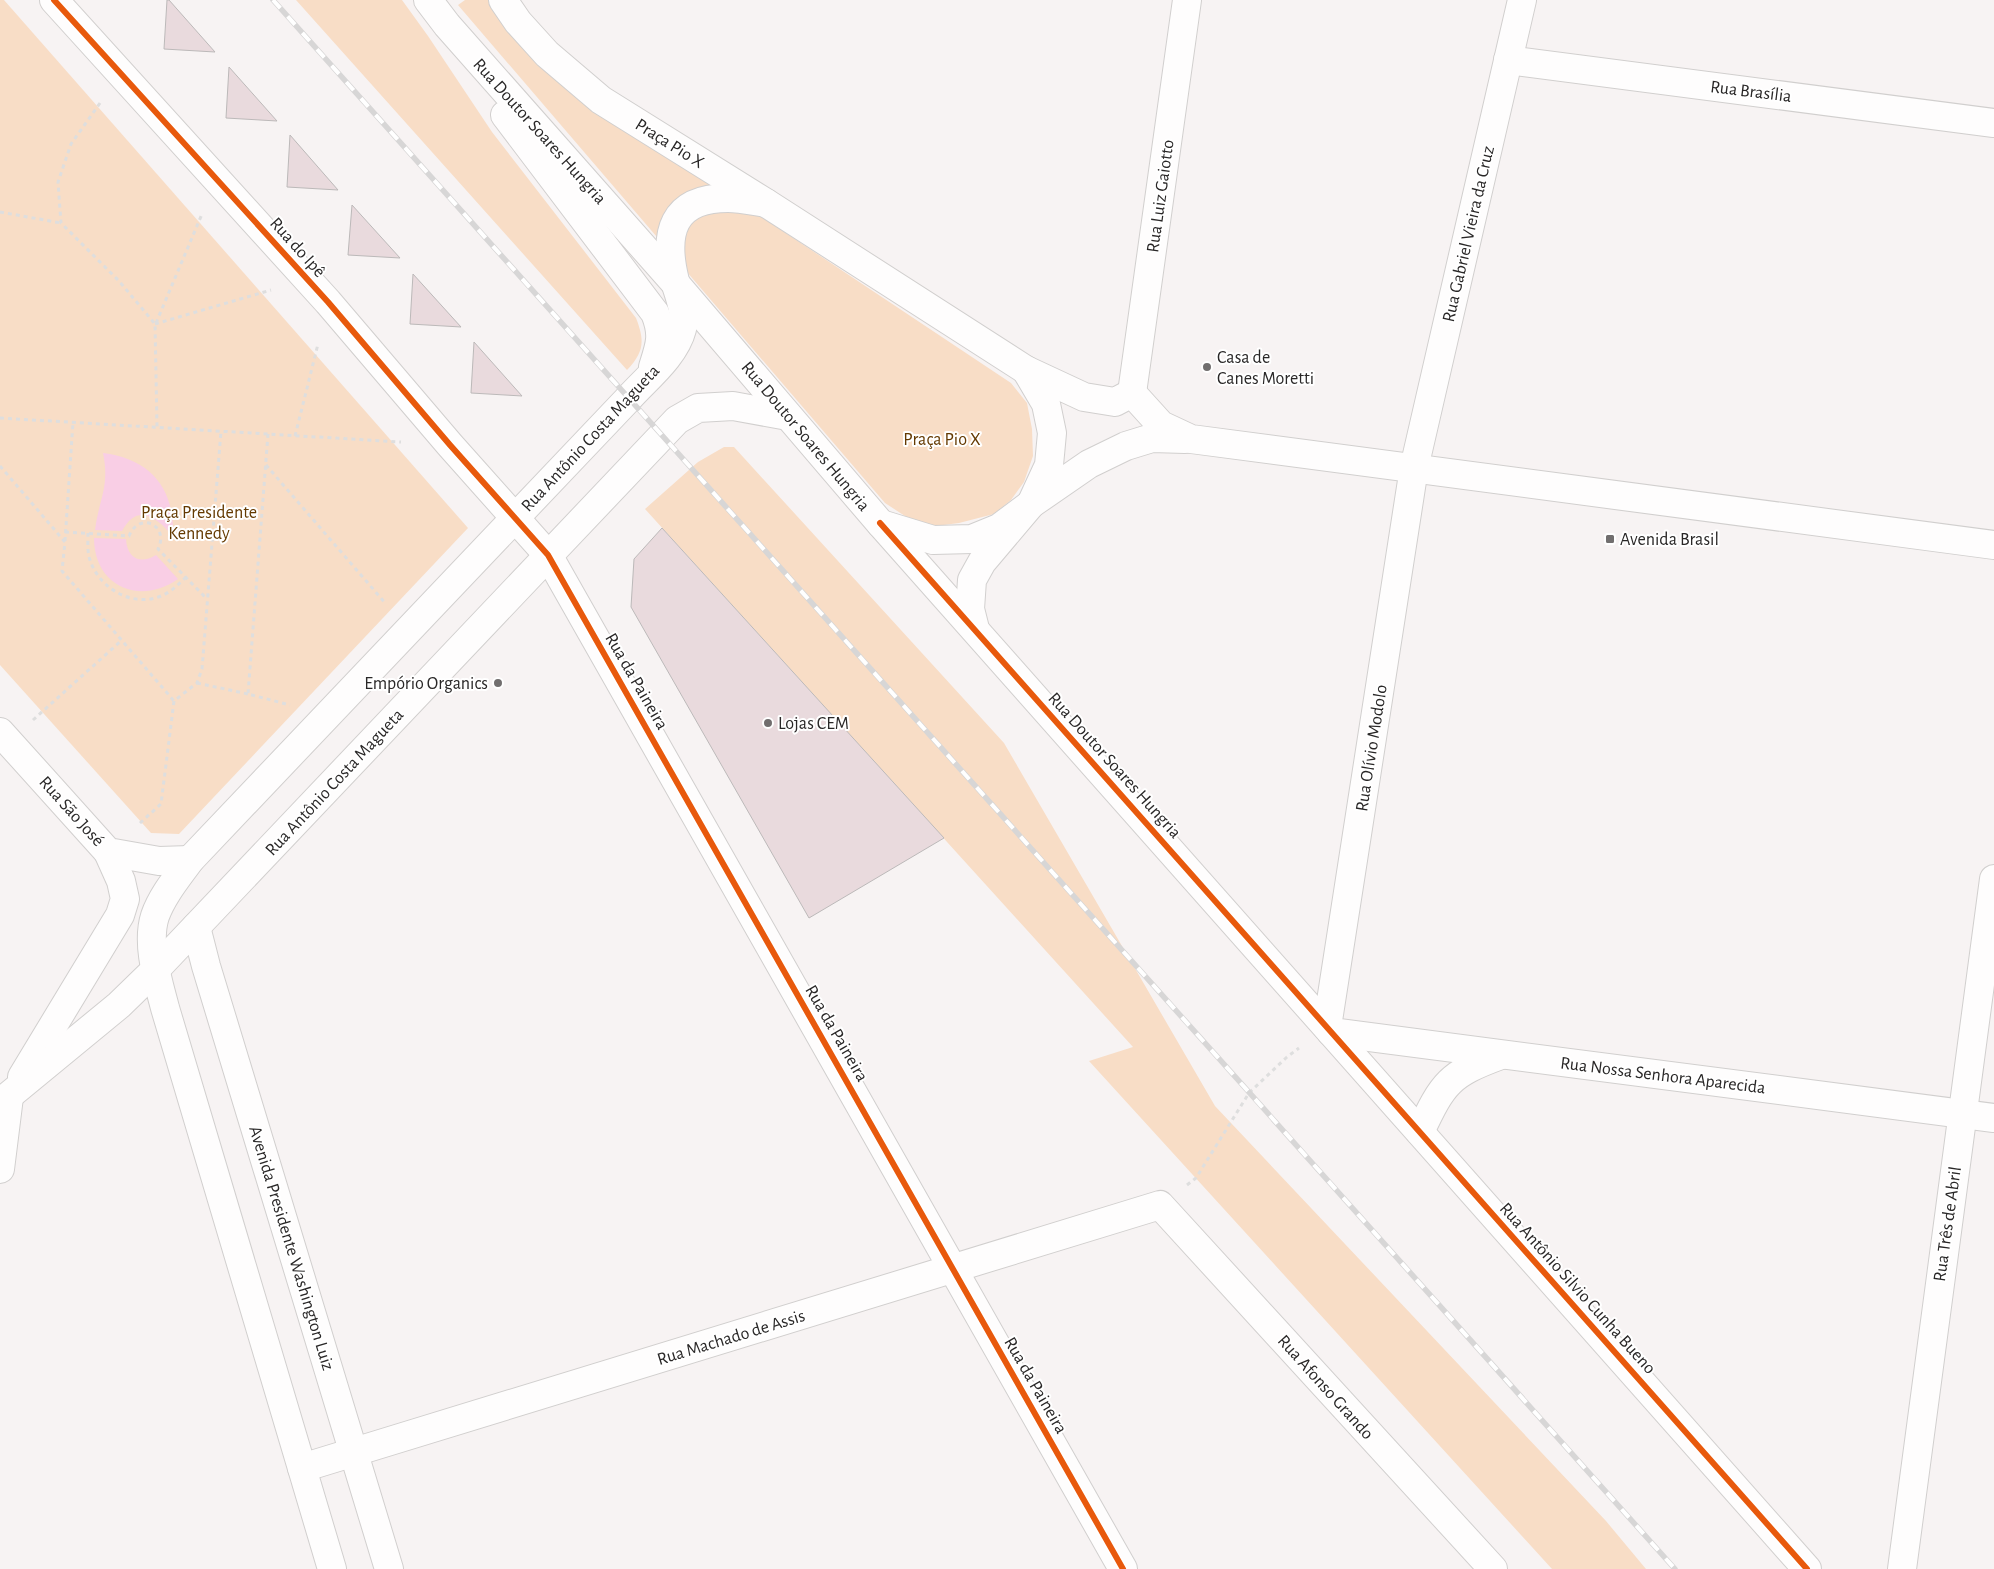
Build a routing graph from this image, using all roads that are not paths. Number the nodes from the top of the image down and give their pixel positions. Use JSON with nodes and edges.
{"nodes":[{"id":1,"x":54,"y":0,"type":"edge"},
{"id":2,"x":428,"y":0,"type":"edge"},
{"id":3,"x":503,"y":0,"type":"edge"},
{"id":4,"x":1187,"y":0,"type":"edge"},
{"id":5,"x":1522,"y":0,"type":"edge"},
{"id":6,"x":447,"y":25,"type":"junction"},
{"id":7,"x":1508,"y":60,"type":"junction"},
{"id":8,"x":1994,"y":123,"type":"edge"},
{"id":9,"x":766,"y":203,"type":"junction"},
{"id":10,"x":675,"y":283,"type":"junction"},
{"id":11,"x":1026,"y":370,"type":"junction"},
{"id":12,"x":650,"y":375,"type":"junction"},
{"id":13,"x":1132,"y":393,"type":"junction"},
{"id":14,"x":788,"y":416,"type":"junction"},
{"id":15,"x":1191,"y":439,"type":"junction"},
{"id":16,"x":1414,"y":468,"type":"junction"},
{"id":17,"x":1031,"y":504,"type":"junction"},
{"id":18,"x":515,"y":518,"type":"junction"},
{"id":19,"x":880,"y":523,"type":"junction"},
{"id":20,"x":1994,"y":545,"type":"edge"},
{"id":21,"x":548,"y":555,"type":"junction"},
{"id":22,"x":975,"y":629,"type":"junction"},
{"id":23,"x":4,"y":737,"type":"edge"},
{"id":24,"x":108,"y":852,"type":"junction"},
{"id":25,"x":190,"y":860,"type":"junction"},
{"id":26,"x":1994,"y":879,"type":"edge"},
{"id":27,"x":196,"y":927,"type":"junction"},
{"id":28,"x":155,"y":970,"type":"junction"},
{"id":29,"x":1329,"y":1030,"type":"junction"},
{"id":30,"x":1502,"y":1054,"type":"junction"},
{"id":31,"x":5,"y":1100,"type":"edge"},
{"id":32,"x":1962,"y":1114,"type":"junction"},
{"id":33,"x":1994,"y":1118,"type":"edge"},
{"id":34,"x":1420,"y":1132,"type":"junction"},
{"id":35,"x":0,"y":1169,"type":"edge"},
{"id":36,"x":1160,"y":1204,"type":"joint"},
{"id":37,"x":953,"y":1269,"type":"junction"},
{"id":38,"x":354,"y":1452,"type":"junction"},
{"id":39,"x":302,"y":1468,"type":"junction"},
{"id":40,"x":332,"y":1569,"type":"edge"},
{"id":41,"x":389,"y":1569,"type":"edge"},
{"id":42,"x":1123,"y":1569,"type":"edge"},
{"id":43,"x":1492,"y":1569,"type":"edge"},
{"id":44,"x":1807,"y":1569,"type":"edge"},
{"id":45,"x":1902,"y":1569,"type":"edge"}],
"edges":[{"from":1,"to":18,"type":"street","name":"Rua do Ipê"},
{"from":2,"to":6,"type":"street","name":"Rua Doutor Soares Hungria"},
{"from":3,"to":9,"type":"street","name":"Praça Pio X"},
{"from":4,"to":13,"type":"street","name":"Rua Luiz Gaiotto"},
{"from":5,"to":7,"type":"street","name":"Rua Gabriel Vieira da Cruz"},
{"from":6,"to":10,"type":"street","name":"Rua Doutor Soares Hungria"},
{"from":6,"to":12,"type":"street"},
{"from":7,"to":8,"type":"street","name":"Rua Brasília"},
{"from":7,"to":16,"type":"street","name":"Rua Gabriel Vieira da Cruz"},
{"from":9,"to":10,"type":"street","name":"Rua Antônio Costa Magueta"},
{"from":9,"to":11,"type":"street","name":"Praça Pio X"},
{"from":10,"to":12,"type":"street","name":"Rua Antônio Costa Magueta"},
{"from":10,"to":14,"type":"street","name":"Rua Doutor Soares Hungria"},
{"from":11,"to":13,"type":"street","name":"Praça Pio X"},
{"from":11,"to":17,"type":"street","name":"Praça Pio X"},
{"from":12,"to":18,"type":"street","name":"Rua Antônio Costa Magueta"},
{"from":13,"to":15,"type":"street"},
{"from":14,"to":19,"type":"street","name":"Rua Doutor Soares Hungria"},
{"from":14,"to":21,"type":"street","name":"Rua Antônio Costa Magueta"},
{"from":15,"to":16,"type":"street"},
{"from":15,"to":17,"type":"street","name":"Praça Pio X"},
{"from":16,"to":20,"type":"street"},
{"from":16,"to":29,"type":"street","name":"Rua Olívio Modolo"},
{"from":17,"to":19,"type":"street","name":"Praça Pio X"},
{"from":17,"to":22,"type":"street","name":"Praça Pio X"},
{"from":18,"to":21,"type":"street","name":"Rua da Paineira"},
{"from":18,"to":25,"type":"street","name":"Rua Antônio Costa Magueta"},
{"from":19,"to":22,"type":"street","name":"Rua Doutor Soares Hungria"},
{"from":21,"to":27,"type":"street","name":"Rua Antônio Costa Magueta"},
{"from":21,"to":37,"type":"street","name":"Rua da Paineira"},
{"from":22,"to":29,"type":"street","name":"Rua Doutor Soares Hungria"},
{"from":23,"to":24,"type":"street","name":"Rua São José"},
{"from":24,"to":25,"type":"street","name":"Rua São José"},
{"from":24,"to":31,"type":"street"},
{"from":25,"to":28,"type":"street","name":"Rua Antônio Costa Magueta"},
{"from":26,"to":32,"type":"street","name":"Rua Três de Abril"},
{"from":27,"to":28,"type":"street","name":"Rua Antônio Costa Magueta"},
{"from":27,"to":38,"type":"street","name":"Avenida Presidente Washington Luiz"},
{"from":28,"to":31,"type":"street","name":"Rua Antônio Costa Magueta"},
{"from":28,"to":39,"type":"street"},
{"from":29,"to":30,"type":"street","name":"Rua Nossa Senhora Aparecida"},
{"from":29,"to":34,"type":"street","name":"Rua Antônio Silvio Cunha Bueno"},
{"from":30,"to":32,"type":"street","name":"Rua Nossa Senhora Aparecida"},
{"from":30,"to":34,"type":"street"},
{"from":31,"to":35,"type":"street"},
{"from":32,"to":33,"type":"street","name":"Rua Nossa Senhora Aparecida"},
{"from":32,"to":45,"type":"street","name":"Rua Três de Abril"},
{"from":34,"to":44,"type":"street","name":"Rua Antônio Silvio Cunha Bueno"},
{"from":36,"to":37,"type":"street","name":"Rua Machado de Assis"},
{"from":36,"to":43,"type":"street","name":"Rua Afonso Grando"},
{"from":37,"to":38,"type":"street","name":"Rua Machado de Assis"},
{"from":37,"to":42,"type":"street","name":"Rua da Paineira"},
{"from":38,"to":39,"type":"street","name":"Rua Machado de Assis"},
{"from":38,"to":41,"type":"street","name":"Avenida Presidente Washington Luiz"},
{"from":39,"to":40,"type":"street"}]}
